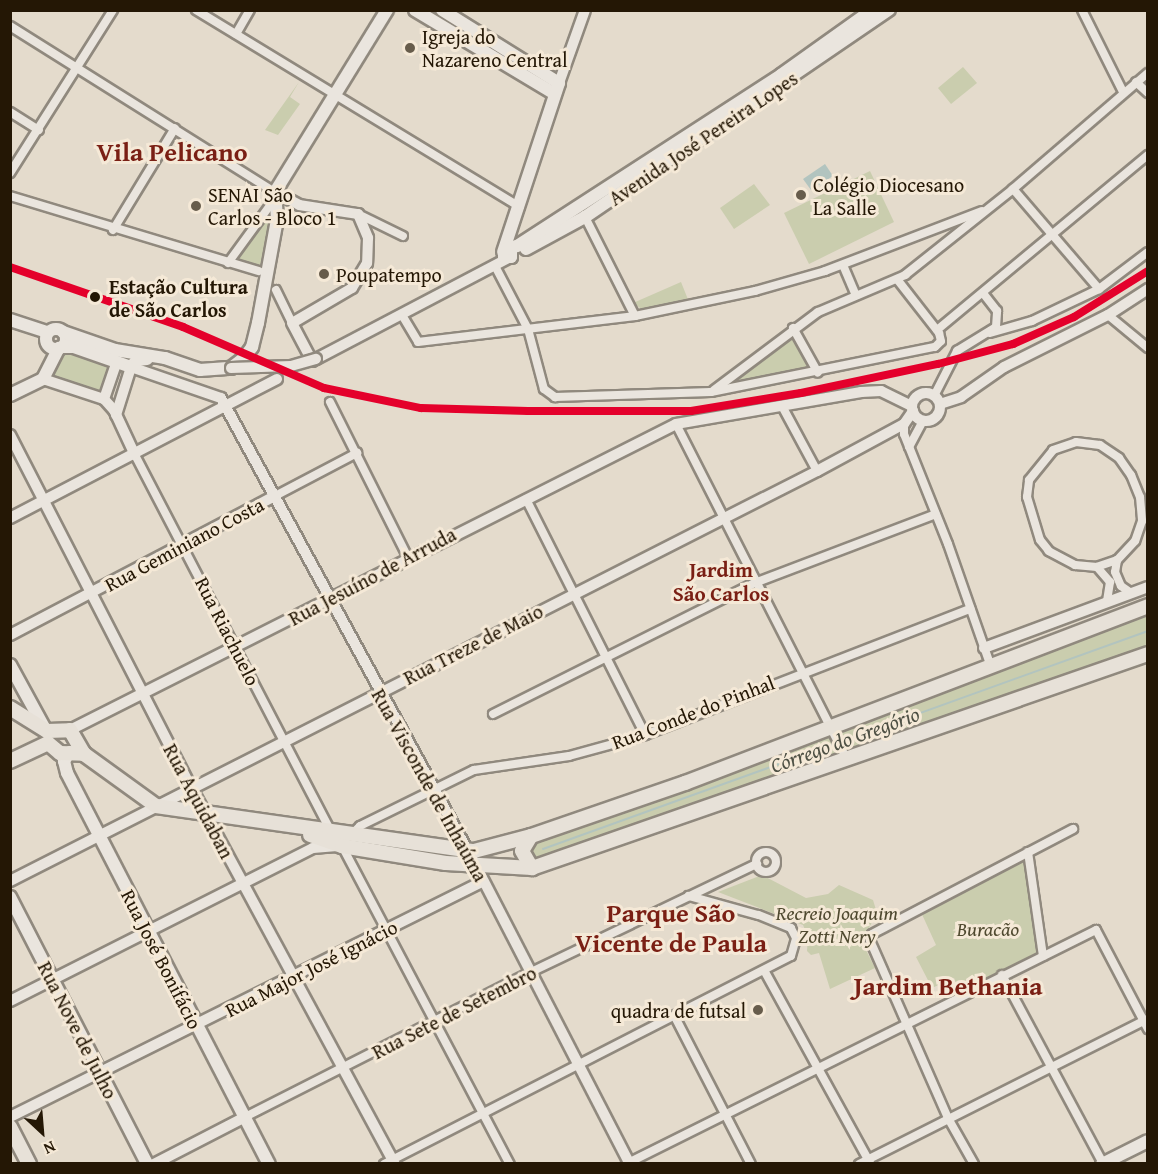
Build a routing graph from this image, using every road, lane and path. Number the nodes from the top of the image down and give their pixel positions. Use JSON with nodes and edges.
{"nodes":[{"id":1,"x":113,"y":10,"type":"edge"},
{"id":2,"x":196,"y":10,"type":"edge"},
{"id":3,"x":250,"y":10,"type":"edge"},
{"id":4,"x":387,"y":10,"type":"edge"},
{"id":5,"x":415,"y":10,"type":"edge"},
{"id":6,"x":442,"y":10,"type":"edge"},
{"id":7,"x":585,"y":10,"type":"edge"},
{"id":8,"x":1082,"y":10,"type":"edge"},
{"id":9,"x":874,"y":12,"type":"edge"},
{"id":10,"x":10,"y":26,"type":"edge"},
{"id":11,"x":236,"y":34,"type":"junction"},
{"id":12,"x":76,"y":69,"type":"junction"},
{"id":13,"x":1148,"y":73,"type":"edge"},
{"id":14,"x":1136,"y":82,"type":"junction"},
{"id":15,"x":557,"y":88,"type":"junction"},
{"id":16,"x":1123,"y":92,"type":"junction"},
{"id":17,"x":1148,"y":93,"type":"edge"},
{"id":18,"x":334,"y":94,"type":"junction"},
{"id":19,"x":10,"y":112,"type":"edge"},
{"id":20,"x":175,"y":128,"type":"junction"},
{"id":21,"x":39,"y":130,"type":"junction"},
{"id":22,"x":1148,"y":155,"type":"edge"},
{"id":23,"x":10,"y":173,"type":"edge"},
{"id":24,"x":1013,"y":189,"type":"junction"},
{"id":25,"x":275,"y":192,"type":"junction"},
{"id":26,"x":10,"y":196,"type":"edge"},
{"id":27,"x":520,"y":207,"type":"junction"},
{"id":28,"x":582,"y":211,"type":"junction"},
{"id":29,"x":982,"y":211,"type":"junction"},
{"id":30,"x":358,"y":214,"type":"junction"},
{"id":31,"x":113,"y":230,"type":"junction"},
{"id":32,"x":1054,"y":235,"type":"junction"},
{"id":33,"x":403,"y":236,"type":"dead end"},
{"id":34,"x":507,"y":252,"type":"junction"},
{"id":35,"x":1148,"y":252,"type":"edge"},
{"id":36,"x":228,"y":264,"type":"junction"},
{"id":37,"x":843,"y":265,"type":"junction"},
{"id":38,"x":495,"y":266,"type":"junction"},
{"id":39,"x":259,"y":271,"type":"dead end"},
{"id":40,"x":897,"y":279,"type":"junction"},
{"id":41,"x":1099,"y":289,"type":"junction"},
{"id":42,"x":1148,"y":289,"type":"edge"},
{"id":43,"x":276,"y":290,"type":"dead end"},
{"id":44,"x":983,"y":293,"type":"junction"},
{"id":45,"x":856,"y":295,"type":"junction"},
{"id":46,"x":402,"y":315,"type":"junction"},
{"id":47,"x":1108,"y":315,"type":"junction"},
{"id":48,"x":635,"y":316,"type":"junction"},
{"id":49,"x":10,"y":320,"type":"edge"},
{"id":50,"x":292,"y":323,"type":"junction"},
{"id":51,"x":793,"y":328,"type":"junction"},
{"id":52,"x":528,"y":329,"type":"junction"},
{"id":53,"x":937,"y":330,"type":"junction"},
{"id":54,"x":48,"y":332,"type":"junction"},
{"id":55,"x":63,"y":332,"type":"junction"},
{"id":56,"x":990,"y":333,"type":"junction"},
{"id":57,"x":61,"y":347,"type":"junction"},
{"id":58,"x":1148,"y":348,"type":"edge"},
{"id":59,"x":161,"y":357,"type":"junction"},
{"id":60,"x":315,"y":359,"type":"junction"},
{"id":61,"x":117,"y":361,"type":"junction"},
{"id":62,"x":131,"y":367,"type":"junction"},
{"id":63,"x":231,"y":368,"type":"junction"},
{"id":64,"x":818,"y":373,"type":"junction"},
{"id":65,"x":43,"y":379,"type":"junction"},
{"id":66,"x":277,"y":379,"type":"dead end"},
{"id":67,"x":711,"y":392,"type":"junction"},
{"id":68,"x":10,"y":395,"type":"edge"},
{"id":69,"x":104,"y":399,"type":"junction"},
{"id":70,"x":937,"y":400,"type":"junction"},
{"id":71,"x":330,"y":402,"type":"dead end"},
{"id":72,"x":782,"y":406,"type":"junction"},
{"id":73,"x":227,"y":408,"type":"junction"},
{"id":74,"x":912,"y":409,"type":"junction"},
{"id":75,"x":116,"y":415,"type":"junction"},
{"id":76,"x":923,"y":421,"type":"junction"},
{"id":77,"x":676,"y":424,"type":"junction"},
{"id":78,"x":904,"y":424,"type":"junction"},
{"id":79,"x":10,"y":435,"type":"edge"},
{"id":80,"x":909,"y":447,"type":"junction"},
{"id":81,"x":357,"y":453,"type":"junction"},
{"id":82,"x":135,"y":455,"type":"junction"},
{"id":83,"x":817,"y":471,"type":"junction"},
{"id":84,"x":275,"y":496,"type":"junction"},
{"id":85,"x":526,"y":499,"type":"junction"},
{"id":86,"x":44,"y":501,"type":"junction"},
{"id":87,"x":936,"y":514,"type":"junction"},
{"id":88,"x":10,"y":518,"type":"edge"},
{"id":89,"x":724,"y":518,"type":"junction"},
{"id":90,"x":183,"y":545,"type":"junction"},
{"id":91,"x":408,"y":558,"type":"junction"},
{"id":92,"x":1117,"y":560,"type":"junction"},
{"id":93,"x":1097,"y":567,"type":"junction"},
{"id":94,"x":757,"y":582,"type":"junction"},
{"id":95,"x":1148,"y":587,"type":"edge"},
{"id":96,"x":573,"y":593,"type":"junction"},
{"id":97,"x":1131,"y":593,"type":"junction"},
{"id":98,"x":90,"y":595,"type":"junction"},
{"id":99,"x":329,"y":598,"type":"junction"},
{"id":100,"x":1107,"y":602,"type":"junction"},
{"id":101,"x":1148,"y":606,"type":"edge"},
{"id":102,"x":970,"y":609,"type":"junction"},
{"id":103,"x":10,"y":635,"type":"edge"},
{"id":104,"x":236,"y":647,"type":"junction"},
{"id":105,"x":984,"y":648,"type":"junction"},
{"id":106,"x":1148,"y":654,"type":"edge"},
{"id":107,"x":606,"y":658,"type":"junction"},
{"id":108,"x":990,"y":664,"type":"junction"},
{"id":109,"x":10,"y":665,"type":"edge"},
{"id":110,"x":801,"y":671,"type":"junction"},
{"id":111,"x":379,"y":693,"type":"junction"},
{"id":112,"x":143,"y":695,"type":"junction"},
{"id":113,"x":10,"y":708,"type":"edge"},
{"id":114,"x":493,"y":714,"type":"dead end"},
{"id":115,"x":44,"y":727,"type":"junction"},
{"id":116,"x":831,"y":729,"type":"junction"},
{"id":117,"x":645,"y":735,"type":"junction"},
{"id":118,"x":285,"y":741,"type":"junction"},
{"id":119,"x":75,"y":744,"type":"junction"},
{"id":120,"x":845,"y":756,"type":"junction"},
{"id":121,"x":10,"y":761,"type":"edge"},
{"id":122,"x":192,"y":787,"type":"junction"},
{"id":123,"x":432,"y":790,"type":"junction"},
{"id":124,"x":156,"y":806,"type":"junction"},
{"id":125,"x":208,"y":815,"type":"junction"},
{"id":126,"x":285,"y":826,"type":"junction"},
{"id":127,"x":1073,"y":829,"type":"dead end"},
{"id":128,"x":331,"y":832,"type":"junction"},
{"id":129,"x":98,"y":835,"type":"junction"},
{"id":130,"x":531,"y":836,"type":"junction"},
{"id":131,"x":347,"y":840,"type":"junction"},
{"id":132,"x":507,"y":844,"type":"junction"},
{"id":133,"x":466,"y":851,"type":"junction"},
{"id":134,"x":1028,"y":852,"type":"junction"},
{"id":135,"x":756,"y":864,"type":"dead end"},
{"id":136,"x":476,"y":866,"type":"junction"},
{"id":137,"x":514,"y":868,"type":"junction"},
{"id":138,"x":532,"y":868,"type":"junction"},
{"id":139,"x":10,"y":881,"type":"edge"},
{"id":140,"x":482,"y":882,"type":"junction"},
{"id":141,"x":243,"y":884,"type":"junction"},
{"id":142,"x":688,"y":896,"type":"junction"},
{"id":143,"x":10,"y":897,"type":"edge"},
{"id":144,"x":387,"y":929,"type":"junction"},
{"id":145,"x":147,"y":932,"type":"junction"},
{"id":146,"x":1043,"y":956,"type":"junction"},
{"id":147,"x":765,"y":972,"type":"junction"},
{"id":148,"x":529,"y":973,"type":"junction"},
{"id":149,"x":1002,"y":975,"type":"junction"},
{"id":150,"x":294,"y":976,"type":"junction"},
{"id":151,"x":52,"y":980,"type":"junction"},
{"id":152,"x":10,"y":1001,"type":"edge"},
{"id":153,"x":675,"y":1017,"type":"junction"},
{"id":154,"x":435,"y":1021,"type":"junction"},
{"id":155,"x":909,"y":1023,"type":"junction"},
{"id":156,"x":1146,"y":1023,"type":"edge"},
{"id":157,"x":196,"y":1026,"type":"junction"},
{"id":158,"x":578,"y":1065,"type":"junction"},
{"id":159,"x":343,"y":1068,"type":"junction"},
{"id":160,"x":1050,"y":1068,"type":"junction"},
{"id":161,"x":815,"y":1069,"type":"junction"},
{"id":162,"x":100,"y":1073,"type":"junction"},
{"id":163,"x":483,"y":1113,"type":"junction"},
{"id":164,"x":726,"y":1115,"type":"junction"},
{"id":165,"x":10,"y":1117,"type":"edge"},
{"id":166,"x":245,"y":1117,"type":"junction"},
{"id":167,"x":948,"y":1118,"type":"junction"},
{"id":168,"x":10,"y":1127,"type":"edge"},
{"id":169,"x":1148,"y":1141,"type":"edge"},
{"id":170,"x":869,"y":1161,"type":"edge"},
{"id":171,"x":391,"y":1162,"type":"edge"},
{"id":172,"x":629,"y":1163,"type":"edge"},
{"id":173,"x":1103,"y":1163,"type":"edge"},
{"id":174,"x":29,"y":1164,"type":"edge"},
{"id":175,"x":147,"y":1164,"type":"edge"},
{"id":176,"x":154,"y":1164,"type":"edge"},
{"id":177,"x":269,"y":1164,"type":"edge"},
{"id":178,"x":510,"y":1164,"type":"edge"},
{"id":179,"x":751,"y":1164,"type":"edge"},
{"id":180,"x":859,"y":1164,"type":"edge"},
{"id":181,"x":974,"y":1164,"type":"edge"}],
"edges":[{"from":1,"to":12,"type":"street"},
{"from":2,"to":11,"type":"street"},
{"from":3,"to":11,"type":"street"},
{"from":4,"to":18,"type":"main road"},
{"from":5,"to":15,"type":"main road"},
{"from":6,"to":15,"type":"main road"},
{"from":7,"to":15,"type":"street"},
{"from":8,"to":16,"type":"street"},
{"from":9,"to":28,"type":"main road","name":"Avenida José Pereira Lopes"},
{"from":10,"to":12,"type":"street"},
{"from":11,"to":18,"type":"street"},
{"from":12,"to":20,"type":"street"},
{"from":12,"to":21,"type":"street"},
{"from":13,"to":14,"type":"street"},
{"from":14,"to":16,"type":"street"},
{"from":14,"to":17,"type":"street"},
{"from":15,"to":27,"type":"main road"},
{"from":16,"to":24,"type":"street"},
{"from":18,"to":25,"type":"main road"},
{"from":18,"to":27,"type":"street"},
{"from":19,"to":21,"type":"street"},
{"from":20,"to":25,"type":"street"},
{"from":20,"to":31,"type":"street"},
{"from":21,"to":23,"type":"street"},
{"from":22,"to":32,"type":"street"},
{"from":24,"to":29,"type":"street"},
{"from":24,"to":32,"type":"street"},
{"from":25,"to":30,"type":"street"},
{"from":25,"to":36,"type":"street"},
{"from":25,"to":63,"type":"main road"},
{"from":26,"to":31,"type":"street"},
{"from":27,"to":34,"type":"main road"},
{"from":28,"to":34,"type":"main road","name":"Avenida José Pereira Lopes"},
{"from":28,"to":48,"type":"street"},
{"from":29,"to":37,"type":"street"},
{"from":29,"to":40,"type":"street"},
{"from":30,"to":33,"type":"street"},
{"from":30,"to":50,"type":"street"},
{"from":31,"to":36,"type":"street"},
{"from":32,"to":41,"type":"street"},
{"from":32,"to":44,"type":"street"},
{"from":34,"to":38,"type":"main road"},
{"from":35,"to":41,"type":"street"},
{"from":36,"to":39,"type":"street"},
{"from":37,"to":45,"type":"street"},
{"from":37,"to":48,"type":"street"},
{"from":38,"to":46,"type":"street"},
{"from":38,"to":52,"type":"street"},
{"from":40,"to":45,"type":"street"},
{"from":40,"to":53,"type":"street"},
{"from":41,"to":56,"type":"street"},
{"from":42,"to":47,"type":"street"},
{"from":43,"to":50,"type":"street"},
{"from":44,"to":53,"type":"street"},
{"from":44,"to":56,"type":"street"},
{"from":45,"to":51,"type":"street"},
{"from":46,"to":52,"type":"street"},
{"from":46,"to":60,"type":"street"},
{"from":47,"to":58,"type":"street"},
{"from":47,"to":70,"type":"street"},
{"from":48,"to":52,"type":"street"},
{"from":49,"to":54,"type":"main road"},
{"from":50,"to":60,"type":"street"},
{"from":51,"to":64,"type":"street"},
{"from":51,"to":67,"type":"street"},
{"from":52,"to":67,"type":"street"},
{"from":53,"to":64,"type":"street"},
{"from":54,"to":55,"type":"main road"},
{"from":54,"to":57,"type":"main road"},
{"from":55,"to":57,"type":"main road"},
{"from":55,"to":59,"type":"main road"},
{"from":56,"to":70,"type":"street"},
{"from":57,"to":61,"type":"main road"},
{"from":57,"to":65,"type":"main road"},
{"from":59,"to":62,"type":"main road"},
{"from":59,"to":63,"type":"main road"},
{"from":60,"to":63,"type":"street","bridge":true},
{"from":61,"to":62,"type":"main road"},
{"from":61,"to":69,"type":"street"},
{"from":62,"to":73,"type":"street"},
{"from":62,"to":75,"type":"street"},
{"from":64,"to":67,"type":"street"},
{"from":65,"to":68,"type":"main road"},
{"from":65,"to":69,"type":"street"},
{"from":66,"to":73,"type":"street"},
{"from":69,"to":75,"type":"street","name":"Rua Riachuelo"},
{"from":70,"to":74,"type":"street"},
{"from":70,"to":76,"type":"street"},
{"from":71,"to":81,"type":"street"},
{"from":72,"to":74,"type":"street","name":"Rua Jesuíno de Arruda"},
{"from":72,"to":77,"type":"street","name":"Rua Jesuíno de Arruda"},
{"from":72,"to":83,"type":"street"},
{"from":73,"to":82,"type":"street"},
{"from":73,"to":84,"type":"street","name":"Rua Visconde de Inhaúma"},
{"from":74,"to":76,"type":"street"},
{"from":74,"to":78,"type":"street","name":"Rua Treze de Maio"},
{"from":75,"to":82,"type":"street","name":"Rua Riachuelo"},
{"from":76,"to":80,"type":"street"},
{"from":77,"to":85,"type":"street","name":"Rua Jesuíno de Arruda"},
{"from":77,"to":89,"type":"street"},
{"from":78,"to":80,"type":"street"},
{"from":78,"to":83,"type":"street","name":"Rua Treze de Maio"},
{"from":79,"to":86,"type":"street","name":"Rua Aquidaban"},
{"from":80,"to":87,"type":"street"},
{"from":81,"to":84,"type":"street","name":"Rua Geminiano Costa"},
{"from":81,"to":91,"type":"street"},
{"from":82,"to":86,"type":"street"},
{"from":82,"to":90,"type":"street","name":"Rua Riachuelo"},
{"from":83,"to":89,"type":"street","name":"Rua Treze de Maio"},
{"from":84,"to":90,"type":"street","name":"Rua Geminiano Costa"},
{"from":84,"to":99,"type":"street","name":"Rua Visconde de Inhaúma"},
{"from":85,"to":91,"type":"street","name":"Rua Jesuíno de Arruda"},
{"from":85,"to":96,"type":"street"},
{"from":86,"to":88,"type":"street"},
{"from":86,"to":98,"type":"street","name":"Rua Aquidaban"},
{"from":87,"to":94,"type":"street"},
{"from":87,"to":102,"type":"street"},
{"from":89,"to":94,"type":"street"},
{"from":89,"to":96,"type":"street","name":"Rua Treze de Maio"},
{"from":90,"to":98,"type":"street","name":"Rua Geminiano Costa"},
{"from":90,"to":104,"type":"street","name":"Rua Riachuelo"},
{"from":91,"to":99,"type":"street","name":"Rua Jesuíno de Arruda"},
{"from":92,"to":93,"type":"street"},
{"from":92,"to":93,"type":"street"},
{"from":92,"to":97,"type":"street"},
{"from":93,"to":100,"type":"street"},
{"from":94,"to":107,"type":"street"},
{"from":94,"to":110,"type":"street"},
{"from":95,"to":97,"type":"street"},
{"from":96,"to":107,"type":"street"},
{"from":96,"to":111,"type":"street","name":"Rua Treze de Maio"},
{"from":97,"to":100,"type":"street"},
{"from":98,"to":103,"type":"street","name":"Rua Geminiano Costa"},
{"from":98,"to":112,"type":"street","name":"Rua Aquidaban"},
{"from":99,"to":104,"type":"street","name":"Rua Jesuíno de Arruda"},
{"from":99,"to":111,"type":"street","name":"Rua Visconde de Inhaúma"},
{"from":100,"to":105,"type":"street"},
{"from":101,"to":108,"type":"main road"},
{"from":102,"to":105,"type":"street"},
{"from":102,"to":110,"type":"street","name":"Rua Conde do Pinhal"},
{"from":104,"to":112,"type":"street","name":"Rua Jesuíno de Arruda"},
{"from":104,"to":118,"type":"street","name":"Rua Riachuelo"},
{"from":105,"to":108,"type":"street"},
{"from":106,"to":120,"type":"main road"},
{"from":107,"to":114,"type":"street"},
{"from":107,"to":117,"type":"street"},
{"from":108,"to":116,"type":"main road"},
{"from":109,"to":115,"type":"main road"},
{"from":110,"to":116,"type":"street"},
{"from":110,"to":117,"type":"street","name":"Rua Conde do Pinhal"},
{"from":111,"to":118,"type":"street","name":"Rua Treze de Maio"},
{"from":111,"to":123,"type":"street","name":"Rua Visconde de Inhaúma"},
{"from":112,"to":119,"type":"street","name":"Rua Jesuíno de Arruda"},
{"from":112,"to":122,"type":"street","name":"Rua Aquidaban"},
{"from":113,"to":115,"type":"main road"},
{"from":115,"to":119,"type":"main road"},
{"from":116,"to":120,"type":"street"},
{"from":116,"to":130,"type":"main road"},
{"from":117,"to":123,"type":"street","name":"Rua Conde do Pinhal"},
{"from":118,"to":122,"type":"street","name":"Rua Treze de Maio"},
{"from":118,"to":128,"type":"street","name":"Rua Riachuelo"},
{"from":119,"to":121,"type":"main road"},
{"from":119,"to":124,"type":"main road"},
{"from":119,"to":129,"type":"main road","name":"Rua José Bonifácio"},
{"from":120,"to":138,"type":"main road"},
{"from":122,"to":124,"type":"street","name":"Rua Treze de Maio"},
{"from":122,"to":125,"type":"street","name":"Rua Aquidaban"},
{"from":123,"to":131,"type":"street","name":"Rua Conde do Pinhal"},
{"from":123,"to":133,"type":"street","name":"Rua Visconde de Inhaúma"},
{"from":124,"to":125,"type":"main road"},
{"from":124,"to":129,"type":"street","name":"Rua Treze de Maio"},
{"from":125,"to":126,"type":"main road"},
{"from":125,"to":141,"type":"street","name":"Rua Aquidaban"},
{"from":126,"to":128,"type":"main road"},
{"from":126,"to":131,"type":"main road"},
{"from":127,"to":134,"type":"street"},
{"from":128,"to":131,"type":"main road"},
{"from":129,"to":139,"type":"street","name":"Rua Treze de Maio"},
{"from":129,"to":145,"type":"main road","name":"Rua José Bonifácio"},
{"from":130,"to":132,"type":"main road"},
{"from":130,"to":138,"type":"main road"},
{"from":131,"to":133,"type":"main road"},
{"from":131,"to":136,"type":"main road"},
{"from":131,"to":141,"type":"street","name":"Rua Conde do Pinhal"},
{"from":131,"to":144,"type":"street"},
{"from":132,"to":133,"type":"main road"},
{"from":132,"to":137,"type":"main road"},
{"from":133,"to":136,"type":"street","name":"Rua Visconde de Inhaúma"},
{"from":134,"to":146,"type":"street"},
{"from":134,"to":155,"type":"street"},
{"from":135,"to":142,"type":"street","name":"Rua Sete de Setembro"},
{"from":136,"to":137,"type":"main road"},
{"from":136,"to":140,"type":"street","name":"Rua Visconde de Inhaúma"},
{"from":137,"to":138,"type":"main road"},
{"from":140,"to":144,"type":"street","name":"Rua Major José Ignácio"},
{"from":140,"to":148,"type":"street","name":"Rua Visconde de Inhaúma"},
{"from":141,"to":145,"type":"street","name":"Rua Conde do Pinhal"},
{"from":141,"to":150,"type":"street","name":"Rua Aquidaban"},
{"from":142,"to":147,"type":"street"},
{"from":142,"to":148,"type":"street","name":"Rua Sete de Setembro"},
{"from":143,"to":151,"type":"main road","name":"Rua Nove de Julho"},
{"from":144,"to":150,"type":"street","name":"Rua Major José Ignácio"},
{"from":144,"to":154,"type":"street"},
{"from":145,"to":151,"type":"street","name":"Rua Conde do Pinhal"},
{"from":145,"to":157,"type":"main road","name":"Rua José Bonifácio"},
{"from":146,"to":149,"type":"street"},
{"from":146,"to":156,"type":"street"},
{"from":147,"to":153,"type":"street"},
{"from":147,"to":161,"type":"street"},
{"from":148,"to":154,"type":"street","name":"Rua Sete de Setembro"},
{"from":148,"to":158,"type":"street","name":"Rua Visconde de Inhaúma"},
{"from":149,"to":155,"type":"street"},
{"from":149,"to":160,"type":"street"},
{"from":150,"to":157,"type":"street","name":"Rua Major José Ignácio"},
{"from":150,"to":159,"type":"street","name":"Rua Aquidaban"},
{"from":151,"to":152,"type":"street","name":"Rua Conde do Pinhal"},
{"from":151,"to":162,"type":"main road","name":"Rua Nove de Julho"},
{"from":153,"to":158,"type":"street"},
{"from":153,"to":164,"type":"street"},
{"from":154,"to":159,"type":"street","name":"Rua Sete de Setembro"},
{"from":154,"to":163,"type":"street"},
{"from":155,"to":161,"type":"street"},
{"from":155,"to":167,"type":"street"},
{"from":156,"to":160,"type":"street"},
{"from":157,"to":162,"type":"street","name":"Rua Major José Ignácio"},
{"from":157,"to":166,"type":"main road","name":"Rua José Bonifácio"},
{"from":158,"to":163,"type":"street"},
{"from":158,"to":172,"type":"street","name":"Rua Visconde de Inhaúma"},
{"from":159,"to":166,"type":"street","name":"Rua Sete de Setembro"},
{"from":159,"to":171,"type":"street","name":"Rua Aquidaban"},
{"from":160,"to":167,"type":"street"},
{"from":160,"to":173,"type":"street"},
{"from":161,"to":164,"type":"street"},
{"from":161,"to":170,"type":"street"},
{"from":162,"to":165,"type":"street","name":"Rua Major José Ignácio"},
{"from":162,"to":175,"type":"main road","name":"Rua Nove de Julho"},
{"from":163,"to":171,"type":"street"},
{"from":163,"to":178,"type":"street"},
{"from":164,"to":172,"type":"street"},
{"from":164,"to":179,"type":"street"},
{"from":166,"to":176,"type":"street","name":"Rua Sete de Setembro"},
{"from":166,"to":177,"type":"main road","name":"Rua José Bonifácio"},
{"from":167,"to":170,"type":"street"},
{"from":167,"to":181,"type":"street"},
{"from":168,"to":174,"type":"main road"},
{"from":169,"to":173,"type":"main road"},
{"from":170,"to":180,"type":"street"}]}
